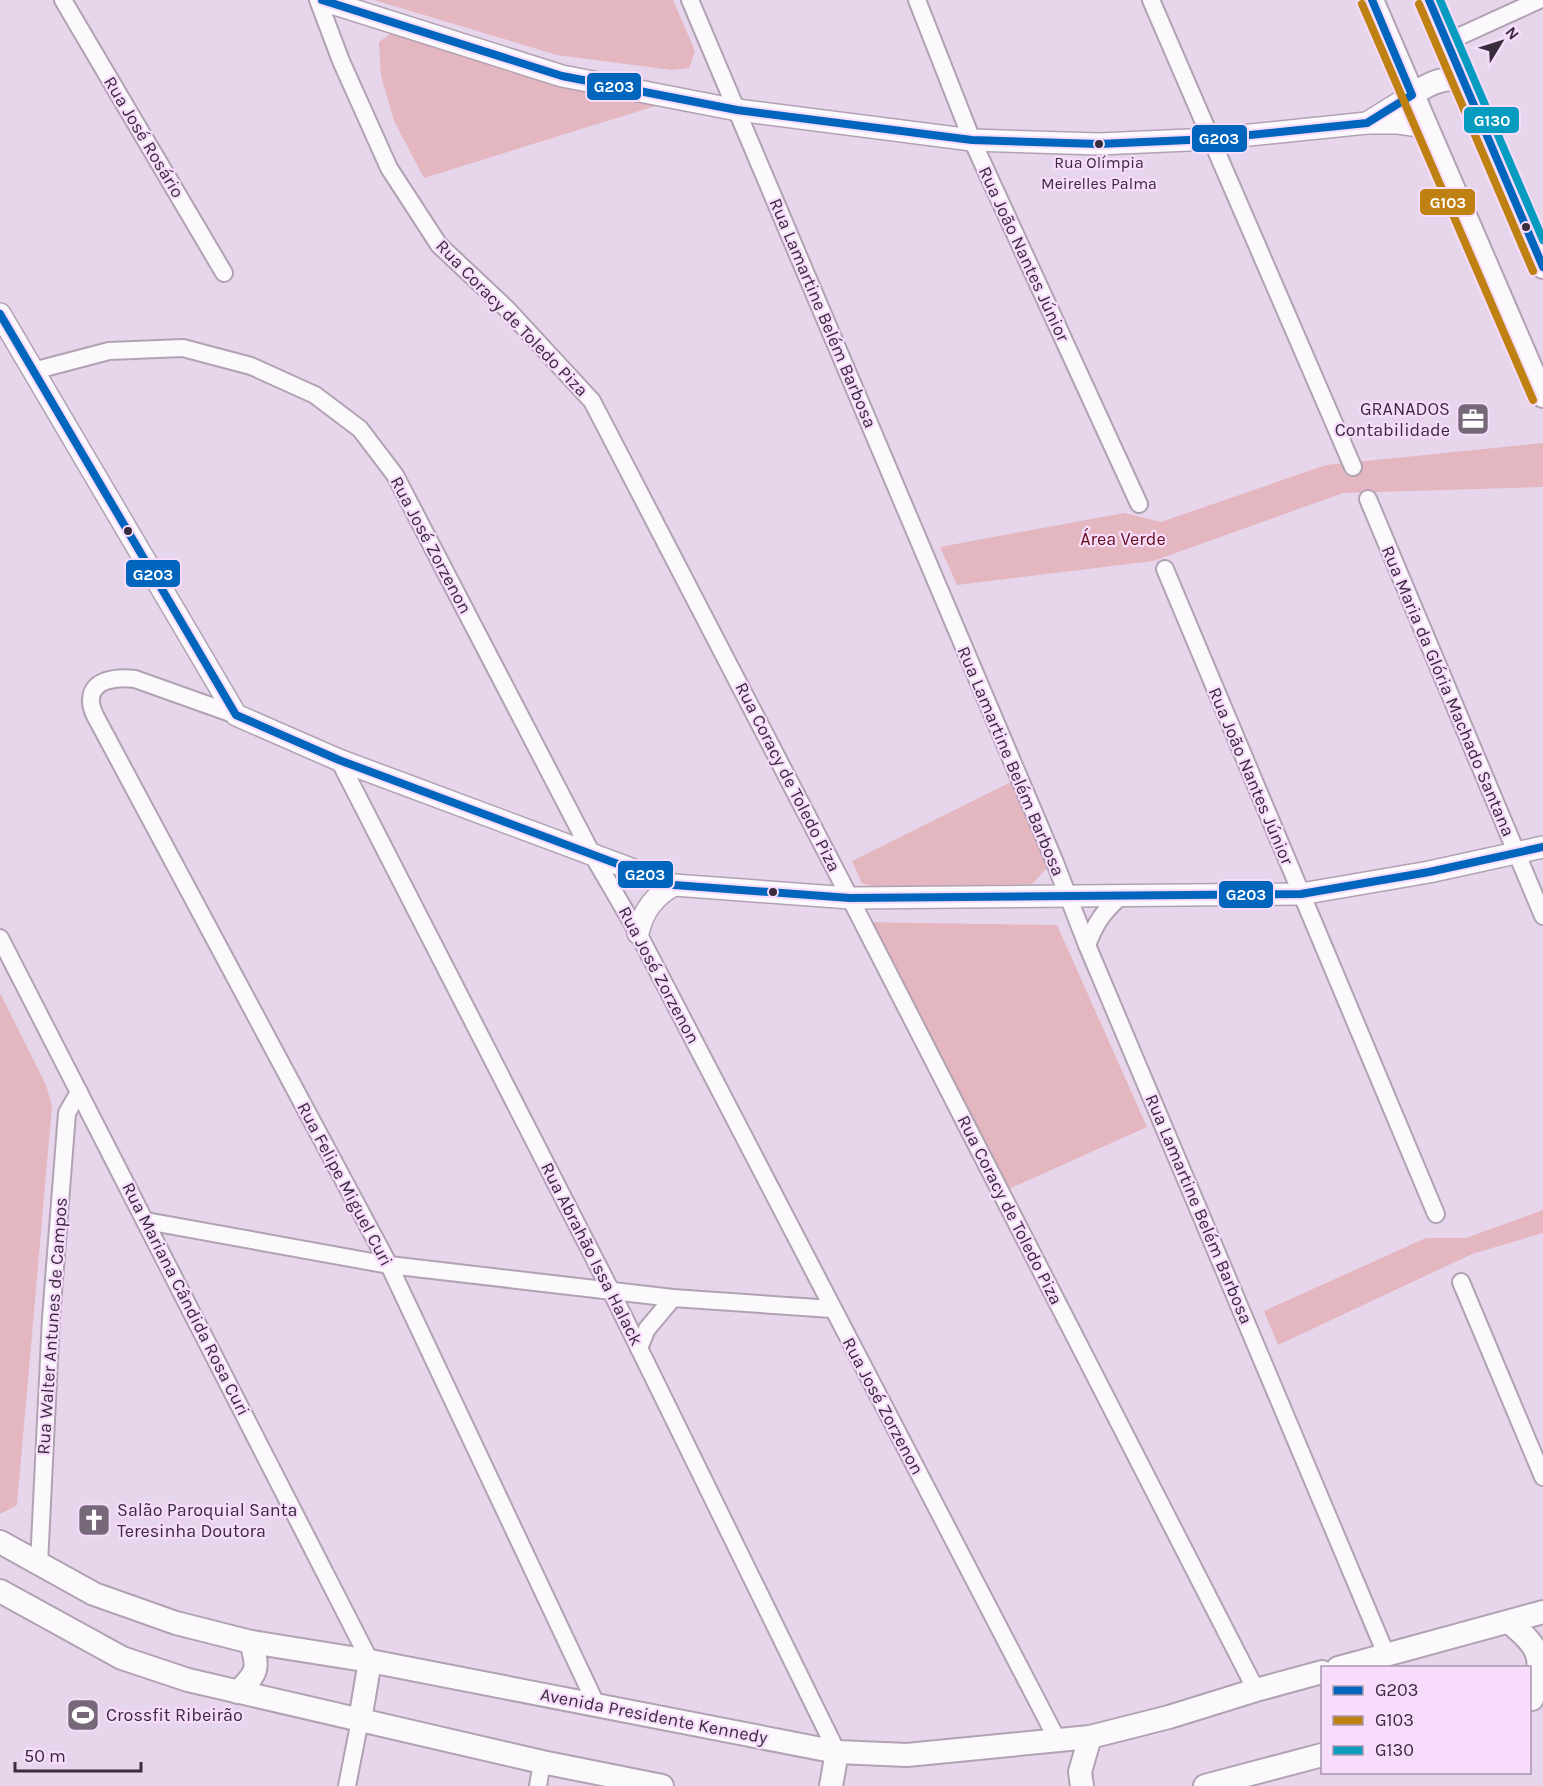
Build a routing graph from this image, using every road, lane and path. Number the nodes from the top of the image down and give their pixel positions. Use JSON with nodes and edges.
{"nodes":[{"id":1,"x":63,"y":0,"type":"edge"},
{"id":2,"x":320,"y":0,"type":"edge"},
{"id":3,"x":690,"y":0,"type":"edge"},
{"id":4,"x":917,"y":0,"type":"edge"},
{"id":5,"x":1151,"y":0,"type":"edge"},
{"id":6,"x":1372,"y":0,"type":"edge"},
{"id":7,"x":1429,"y":0,"type":"edge"},
{"id":8,"x":1539,"y":0,"type":"edge"},
{"id":9,"x":1447,"y":42,"type":"junction"},
{"id":10,"x":1464,"y":79,"type":"junction"},
{"id":11,"x":1412,"y":95,"type":"junction"},
{"id":12,"x":737,"y":110,"type":"junction"},
{"id":13,"x":1367,"y":123,"type":"junction"},
{"id":14,"x":1427,"y":127,"type":"junction"},
{"id":15,"x":1211,"y":139,"type":"junction"},
{"id":16,"x":972,"y":140,"type":"junction"},
{"id":17,"x":1543,"y":267,"type":"edge"},
{"id":18,"x":224,"y":273,"type":"dead end"},
{"id":19,"x":0,"y":314,"type":"edge"},
{"id":20,"x":33,"y":371,"type":"junction"},
{"id":21,"x":1543,"y":396,"type":"edge"},
{"id":22,"x":1353,"y":467,"type":"dead end"},
{"id":23,"x":1368,"y":499,"type":"dead end"},
{"id":24,"x":1139,"y":504,"type":"dead end"},
{"id":25,"x":1165,"y":569,"type":"dead end"},
{"id":26,"x":236,"y":715,"type":"junction"},
{"id":27,"x":339,"y":760,"type":"junction"},
{"id":28,"x":1543,"y":847,"type":"edge"},
{"id":29,"x":1516,"y":853,"type":"junction"},
{"id":30,"x":592,"y":854,"type":"junction"},
{"id":31,"x":674,"y":885,"type":"junction"},
{"id":32,"x":1300,"y":894,"type":"junction"},
{"id":33,"x":1067,"y":896,"type":"junction"},
{"id":34,"x":1121,"y":896,"type":"junction"},
{"id":35,"x":850,"y":898,"type":"junction"},
{"id":36,"x":1543,"y":916,"type":"edge"},
{"id":37,"x":638,"y":933,"type":"junction"},
{"id":38,"x":0,"y":938,"type":"edge"},
{"id":39,"x":1087,"y":945,"type":"junction"},
{"id":40,"x":79,"y":1092,"type":"junction"},
{"id":41,"x":1436,"y":1214,"type":"dead end"},
{"id":42,"x":146,"y":1221,"type":"junction"},
{"id":43,"x":389,"y":1265,"type":"junction"},
{"id":44,"x":1461,"y":1282,"type":"dead end"},
{"id":45,"x":611,"y":1291,"type":"junction"},
{"id":46,"x":673,"y":1298,"type":"junction"},
{"id":47,"x":832,"y":1309,"type":"junction"},
{"id":48,"x":639,"y":1348,"type":"junction"},
{"id":49,"x":1543,"y":1477,"type":"edge"},
{"id":50,"x":0,"y":1542,"type":"edge"},
{"id":51,"x":39,"y":1564,"type":"junction"},
{"id":52,"x":0,"y":1591,"type":"edge"},
{"id":53,"x":1543,"y":1612,"type":"edge"},
{"id":54,"x":1509,"y":1622,"type":"junction"},
{"id":55,"x":251,"y":1642,"type":"junction"},
{"id":56,"x":1386,"y":1654,"type":"junction"},
{"id":57,"x":370,"y":1661,"type":"junction"},
{"id":58,"x":1345,"y":1666,"type":"edge"},
{"id":59,"x":1321,"y":1673,"type":"edge"},
{"id":60,"x":1256,"y":1690,"type":"junction"},
{"id":61,"x":238,"y":1692,"type":"junction"},
{"id":62,"x":1535,"y":1699,"type":"edge"},
{"id":63,"x":597,"y":1706,"type":"junction"},
{"id":64,"x":360,"y":1720,"type":"junction"},
{"id":65,"x":1090,"y":1737,"type":"junction"},
{"id":66,"x":1058,"y":1741,"type":"junction"},
{"id":67,"x":837,"y":1752,"type":"junction"},
{"id":68,"x":1321,"y":1756,"type":"edge"},
{"id":69,"x":542,"y":1762,"type":"junction"},
{"id":70,"x":347,"y":1786,"type":"edge"},
{"id":71,"x":538,"y":1786,"type":"edge"},
{"id":72,"x":662,"y":1786,"type":"edge"},
{"id":73,"x":831,"y":1786,"type":"edge"},
{"id":74,"x":1082,"y":1786,"type":"edge"},
{"id":75,"x":1205,"y":1786,"type":"edge"}],
"edges":[{"from":1,"to":18,"type":"street","name":"Rua José Rosário"},
{"from":2,"to":12,"type":"street"},
{"from":2,"to":35,"type":"street","name":"Rua Coracy de Toledo Piza"},
{"from":3,"to":12,"type":"street","name":"Rua Lamartine Belém Barbosa"},
{"from":4,"to":16,"type":"street","name":"Rua João Nantes Júnior"},
{"from":5,"to":15,"type":"street"},
{"from":6,"to":11,"type":"main road"},
{"from":7,"to":9,"type":"main road"},
{"from":8,"to":9,"type":"street"},
{"from":9,"to":10,"type":"main road"},
{"from":10,"to":11,"type":"main road"},
{"from":10,"to":17,"type":"main road"},
{"from":11,"to":13,"type":"street"},
{"from":11,"to":14,"type":"main road"},
{"from":12,"to":16,"type":"street"},
{"from":12,"to":33,"type":"street","name":"Rua Lamartine Belém Barbosa"},
{"from":13,"to":14,"type":"street"},
{"from":13,"to":15,"type":"street"},
{"from":14,"to":21,"type":"main road"},
{"from":15,"to":16,"type":"street"},
{"from":15,"to":22,"type":"street"},
{"from":16,"to":24,"type":"street","name":"Rua João Nantes Júnior"},
{"from":19,"to":20,"type":"street"},
{"from":20,"to":26,"type":"street"},
{"from":20,"to":30,"type":"street","name":"Rua José Zorzenon"},
{"from":23,"to":29,"type":"street","name":"Rua Maria da Glória Machado Santana"},
{"from":25,"to":32,"type":"street","name":"Rua João Nantes Júnior"},
{"from":26,"to":27,"type":"street"},
{"from":26,"to":43,"type":"street","name":"Rua Felipe Miguel Curi"},
{"from":27,"to":30,"type":"street"},
{"from":27,"to":45,"type":"street","name":"Rua Abrahão Issa Halack"},
{"from":28,"to":29,"type":"street"},
{"from":29,"to":32,"type":"street"},
{"from":29,"to":36,"type":"street","name":"Rua Maria da Glória Machado Santana"},
{"from":30,"to":31,"type":"street"},
{"from":30,"to":37,"type":"street","name":"Rua José Zorzenon"},
{"from":31,"to":35,"type":"street"},
{"from":31,"to":37,"type":"street"},
{"from":32,"to":34,"type":"street"},
{"from":32,"to":41,"type":"street","name":"Rua João Nantes Júnior"},
{"from":33,"to":34,"type":"street"},
{"from":33,"to":35,"type":"street"},
{"from":33,"to":39,"type":"street","name":"Rua Lamartine Belém Barbosa"},
{"from":34,"to":39,"type":"street"},
{"from":35,"to":60,"type":"street","name":"Rua Coracy de Toledo Piza"},
{"from":37,"to":47,"type":"street","name":"Rua José Zorzenon"},
{"from":38,"to":40,"type":"street","name":"Rua Mariana Cândida Rosa Curi"},
{"from":39,"to":56,"type":"street","name":"Rua Lamartine Belém Barbosa"},
{"from":40,"to":42,"type":"street","name":"Rua Mariana Cândida Rosa Curi"},
{"from":40,"to":51,"type":"street","name":"Rua Walter Antunes de Campos"},
{"from":42,"to":43,"type":"street"},
{"from":42,"to":57,"type":"street","name":"Rua Mariana Cândida Rosa Curi"},
{"from":43,"to":45,"type":"street"},
{"from":43,"to":63,"type":"street","name":"Rua Felipe Miguel Curi"},
{"from":44,"to":49,"type":"street"},
{"from":45,"to":46,"type":"street"},
{"from":45,"to":48,"type":"street","name":"Rua Abrahão Issa Halack"},
{"from":46,"to":47,"type":"street"},
{"from":46,"to":48,"type":"street"},
{"from":47,"to":66,"type":"street","name":"Rua José Zorzenon"},
{"from":48,"to":67,"type":"street","name":"Rua Abrahão Issa Halack"},
{"from":50,"to":51,"type":"main road","name":"Avenida Presidente Kennedy"},
{"from":51,"to":55,"type":"main road","name":"Avenida Presidente Kennedy"},
{"from":52,"to":61,"type":"main road"},
{"from":53,"to":54,"type":"main road"},
{"from":54,"to":56,"type":"main road"},
{"from":54,"to":62,"type":"main road"},
{"from":55,"to":57,"type":"main road","name":"Avenida Presidente Kennedy"},
{"from":55,"to":61,"type":"main road"},
{"from":56,"to":58,"type":"main road"},
{"from":57,"to":63,"type":"main road","name":"Avenida Presidente Kennedy"},
{"from":57,"to":64,"type":"main road"},
{"from":59,"to":60,"type":"main road","name":"Avenida Presidente Kennedy"},
{"from":60,"to":65,"type":"main road","name":"Avenida Presidente Kennedy"},
{"from":61,"to":64,"type":"main road"},
{"from":63,"to":67,"type":"main road","name":"Avenida Presidente Kennedy"},
{"from":64,"to":69,"type":"main road"},
{"from":64,"to":70,"type":"street"},
{"from":65,"to":66,"type":"main road","name":"Avenida Presidente Kennedy"},
{"from":65,"to":74,"type":"main road"},
{"from":66,"to":67,"type":"main road","name":"Avenida Presidente Kennedy"},
{"from":67,"to":73,"type":"main road"},
{"from":68,"to":75,"type":"main road"},
{"from":69,"to":71,"type":"street"},
{"from":69,"to":72,"type":"main road"}]}
